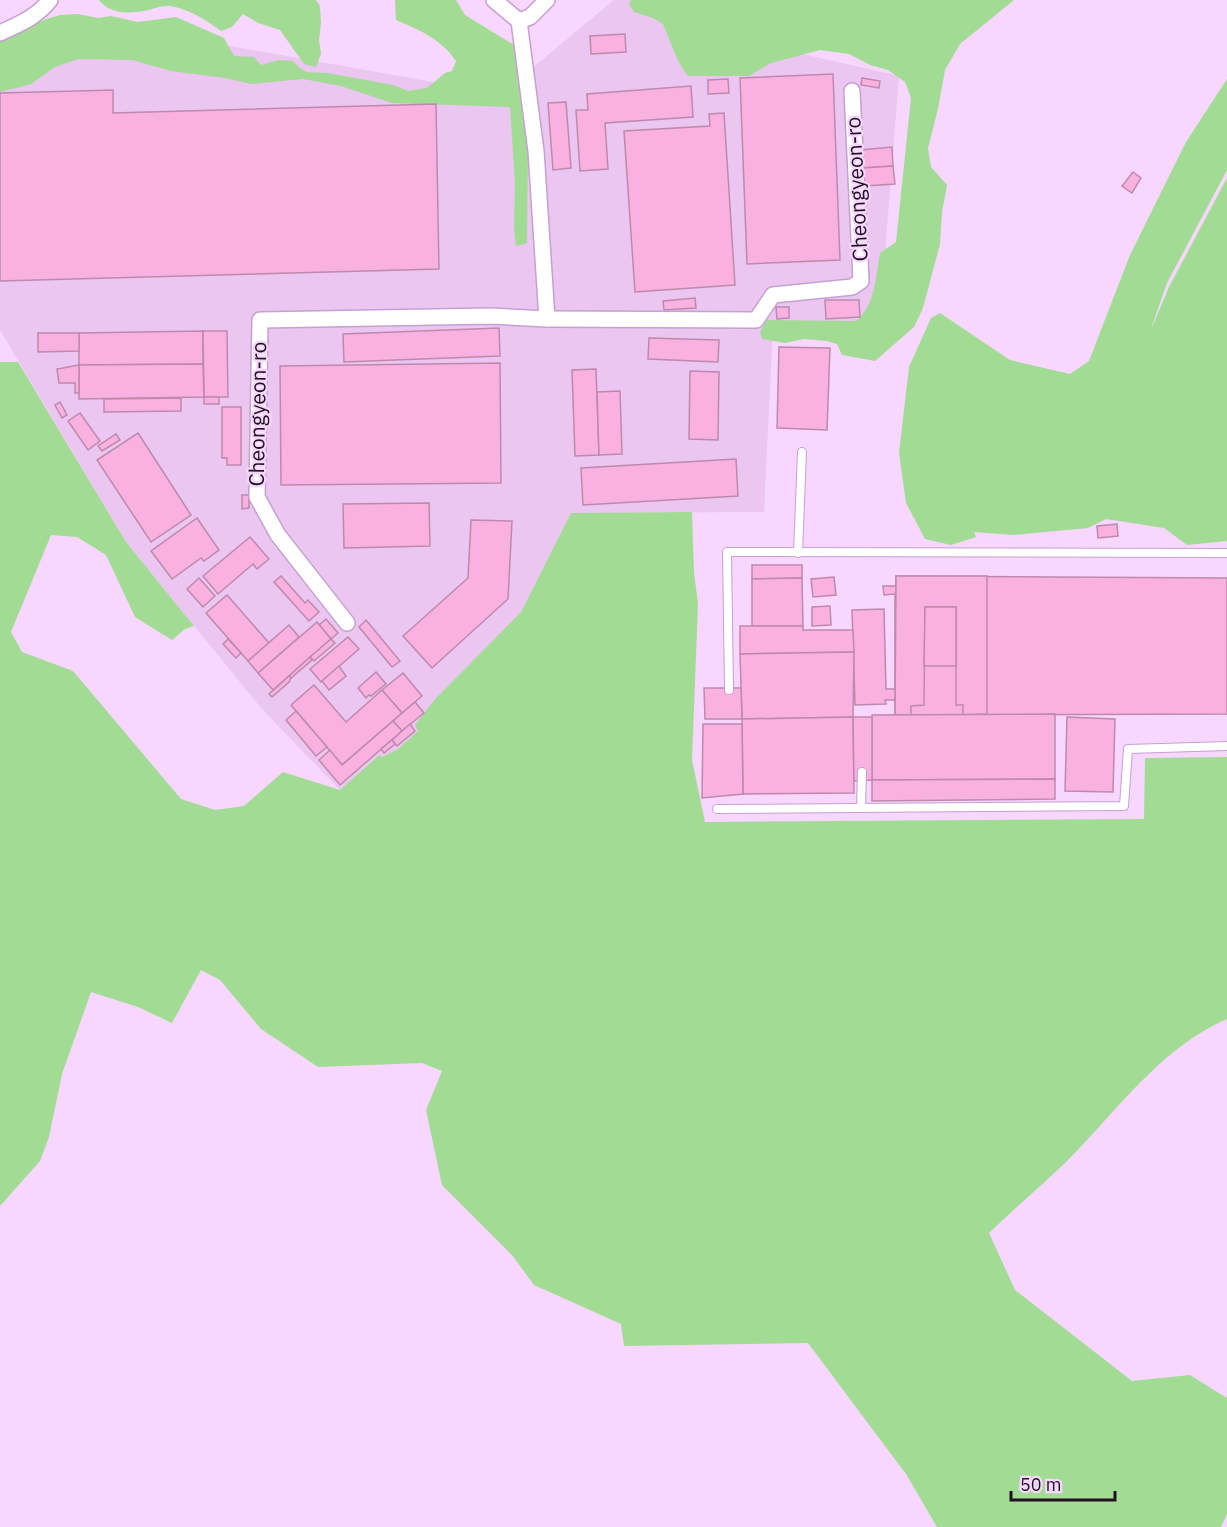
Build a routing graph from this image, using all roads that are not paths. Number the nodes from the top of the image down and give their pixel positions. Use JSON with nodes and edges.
{"nodes":[{"id":1,"x":50,"y":0,"type":"edge"},
{"id":2,"x":494,"y":0,"type":"edge"},
{"id":3,"x":547,"y":0,"type":"edge"},
{"id":4,"x":519,"y":21,"type":"junction"},
{"id":5,"x":0,"y":33,"type":"edge"},
{"id":6,"x":852,"y":91,"type":"dead end"},
{"id":7,"x":547,"y":319,"type":"junction"},
{"id":8,"x":802,"y":452,"type":"dead end"},
{"id":9,"x":798,"y":553,"type":"junction"},
{"id":10,"x":1227,"y":553,"type":"edge"},
{"id":11,"x":347,"y":623,"type":"dead end"},
{"id":12,"x":729,"y":690,"type":"dead end"},
{"id":13,"x":1227,"y":746,"type":"edge"},
{"id":14,"x":862,"y":772,"type":"dead end"},
{"id":15,"x":861,"y":807,"type":"junction"},
{"id":16,"x":717,"y":809,"type":"dead end"}],
"edges":[{"from":1,"to":5,"type":"street"},
{"from":2,"to":4,"type":"street"},
{"from":3,"to":4,"type":"street"},
{"from":4,"to":7,"type":"street"},
{"from":6,"to":7,"type":"street","name":"Cheongyeon-ro"},
{"from":7,"to":11,"type":"street","name":"Cheongyeon-ro"},
{"from":8,"to":9,"type":"lane"},
{"from":9,"to":10,"type":"lane"},
{"from":9,"to":12,"type":"lane"},
{"from":13,"to":15,"type":"lane"},
{"from":14,"to":15,"type":"lane"},
{"from":15,"to":16,"type":"lane"}]}
